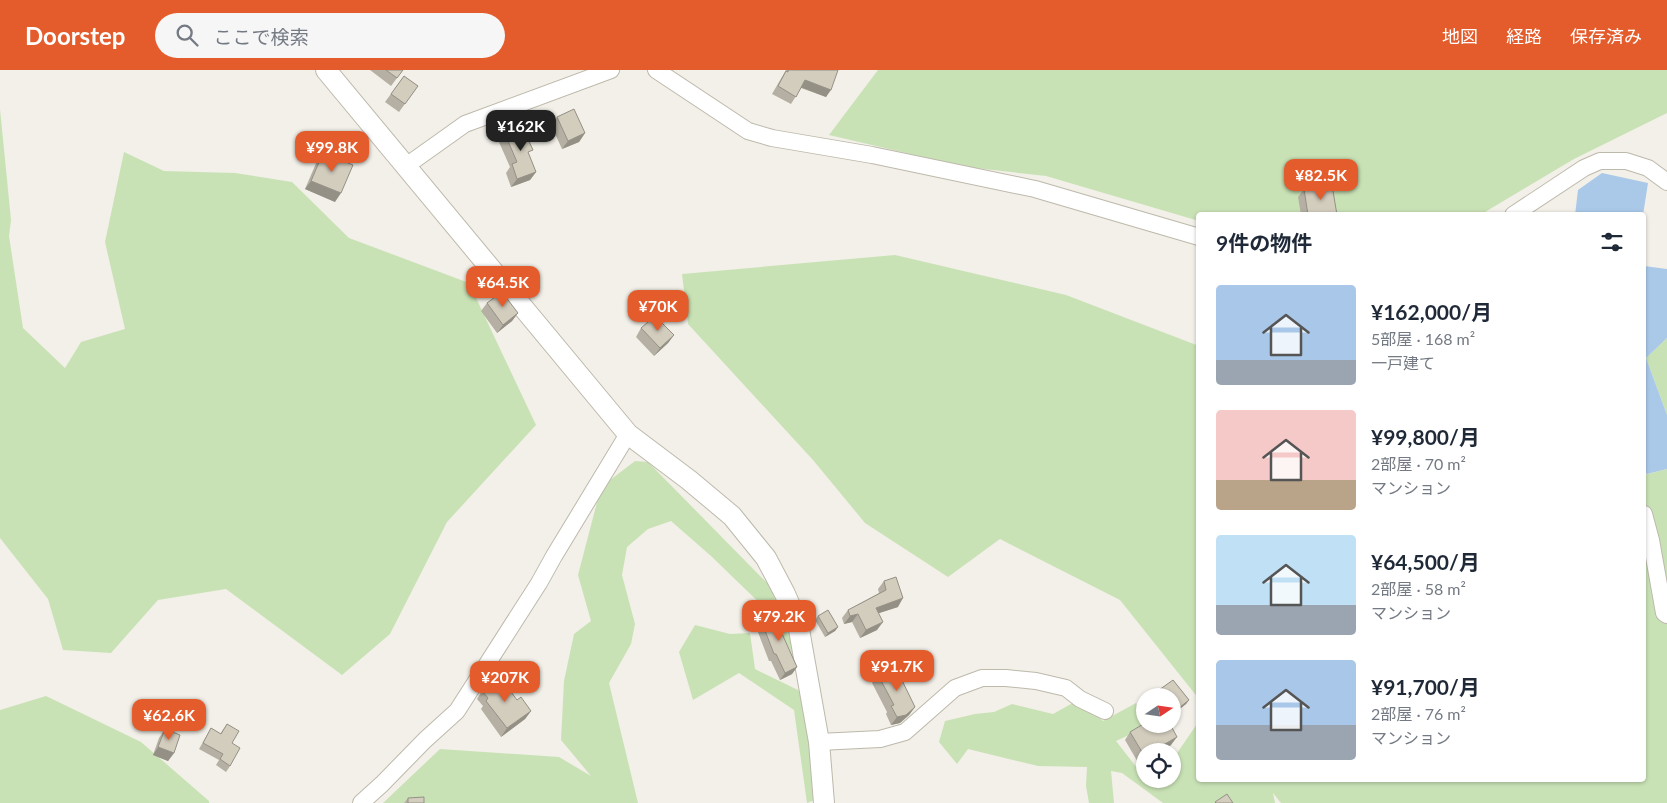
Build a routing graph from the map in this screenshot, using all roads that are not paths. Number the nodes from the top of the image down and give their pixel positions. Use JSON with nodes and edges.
{"nodes":[{"id":1,"x":326,"y":70,"type":"edge"},
{"id":2,"x":611,"y":70,"type":"edge"},
{"id":3,"x":656,"y":70,"type":"edge"},
{"id":4,"x":406,"y":166,"type":"junction"},
{"id":5,"x":1667,"y":182,"type":"edge"},
{"id":6,"x":1518,"y":212,"type":"edge"},
{"id":7,"x":1196,"y":236,"type":"edge"},
{"id":8,"x":628,"y":434,"type":"junction"},
{"id":9,"x":1646,"y":521,"type":"edge"},
{"id":10,"x":1667,"y":615,"type":"edge"},
{"id":11,"x":1105,"y":711,"type":"dead end"},
{"id":12,"x":819,"y":742,"type":"junction"},
{"id":13,"x":361,"y":803,"type":"edge"},
{"id":14,"x":824,"y":803,"type":"edge"}],
"edges":[{"from":1,"to":4,"type":"street"},
{"from":2,"to":4,"type":"street"},
{"from":3,"to":7,"type":"street"},
{"from":4,"to":8,"type":"street"},
{"from":5,"to":6,"type":"street"},
{"from":8,"to":12,"type":"street"},
{"from":8,"to":13,"type":"street"},
{"from":9,"to":10,"type":"street"},
{"from":11,"to":12,"type":"street"},
{"from":12,"to":14,"type":"street"}]}
